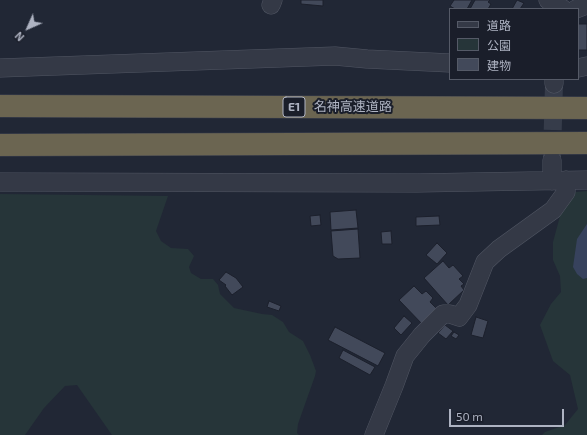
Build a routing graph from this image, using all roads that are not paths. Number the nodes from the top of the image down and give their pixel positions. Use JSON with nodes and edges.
{"nodes":[{"id":1,"x":548,"y":0,"type":"edge"},
{"id":2,"x":561,"y":8,"type":"edge"},
{"id":3,"x":449,"y":63,"type":"edge"},
{"id":4,"x":0,"y":68,"type":"edge"},
{"id":5,"x":0,"y":106,"type":"edge"},
{"id":6,"x":587,"y":108,"type":"edge"},
{"id":7,"x":587,"y":143,"type":"edge"},
{"id":8,"x":0,"y":145,"type":"edge"},
{"id":9,"x":552,"y":160,"type":"tunnel mouth"},
{"id":10,"x":587,"y":180,"type":"edge"},
{"id":11,"x":559,"y":181,"type":"junction"},
{"id":12,"x":0,"y":182,"type":"edge"},
{"id":13,"x":374,"y":435,"type":"edge"}],
"edges":[{"from":1,"to":2,"type":"street"},
{"from":3,"to":4,"type":"street"},
{"from":5,"to":6,"type":"highway","name":"名神高速道路","number":"E1"},
{"from":7,"to":8,"type":"highway"},
{"from":9,"to":11,"type":"street"},
{"from":10,"to":11,"type":"street"},
{"from":11,"to":12,"type":"street"},
{"from":11,"to":13,"type":"street"}]}
